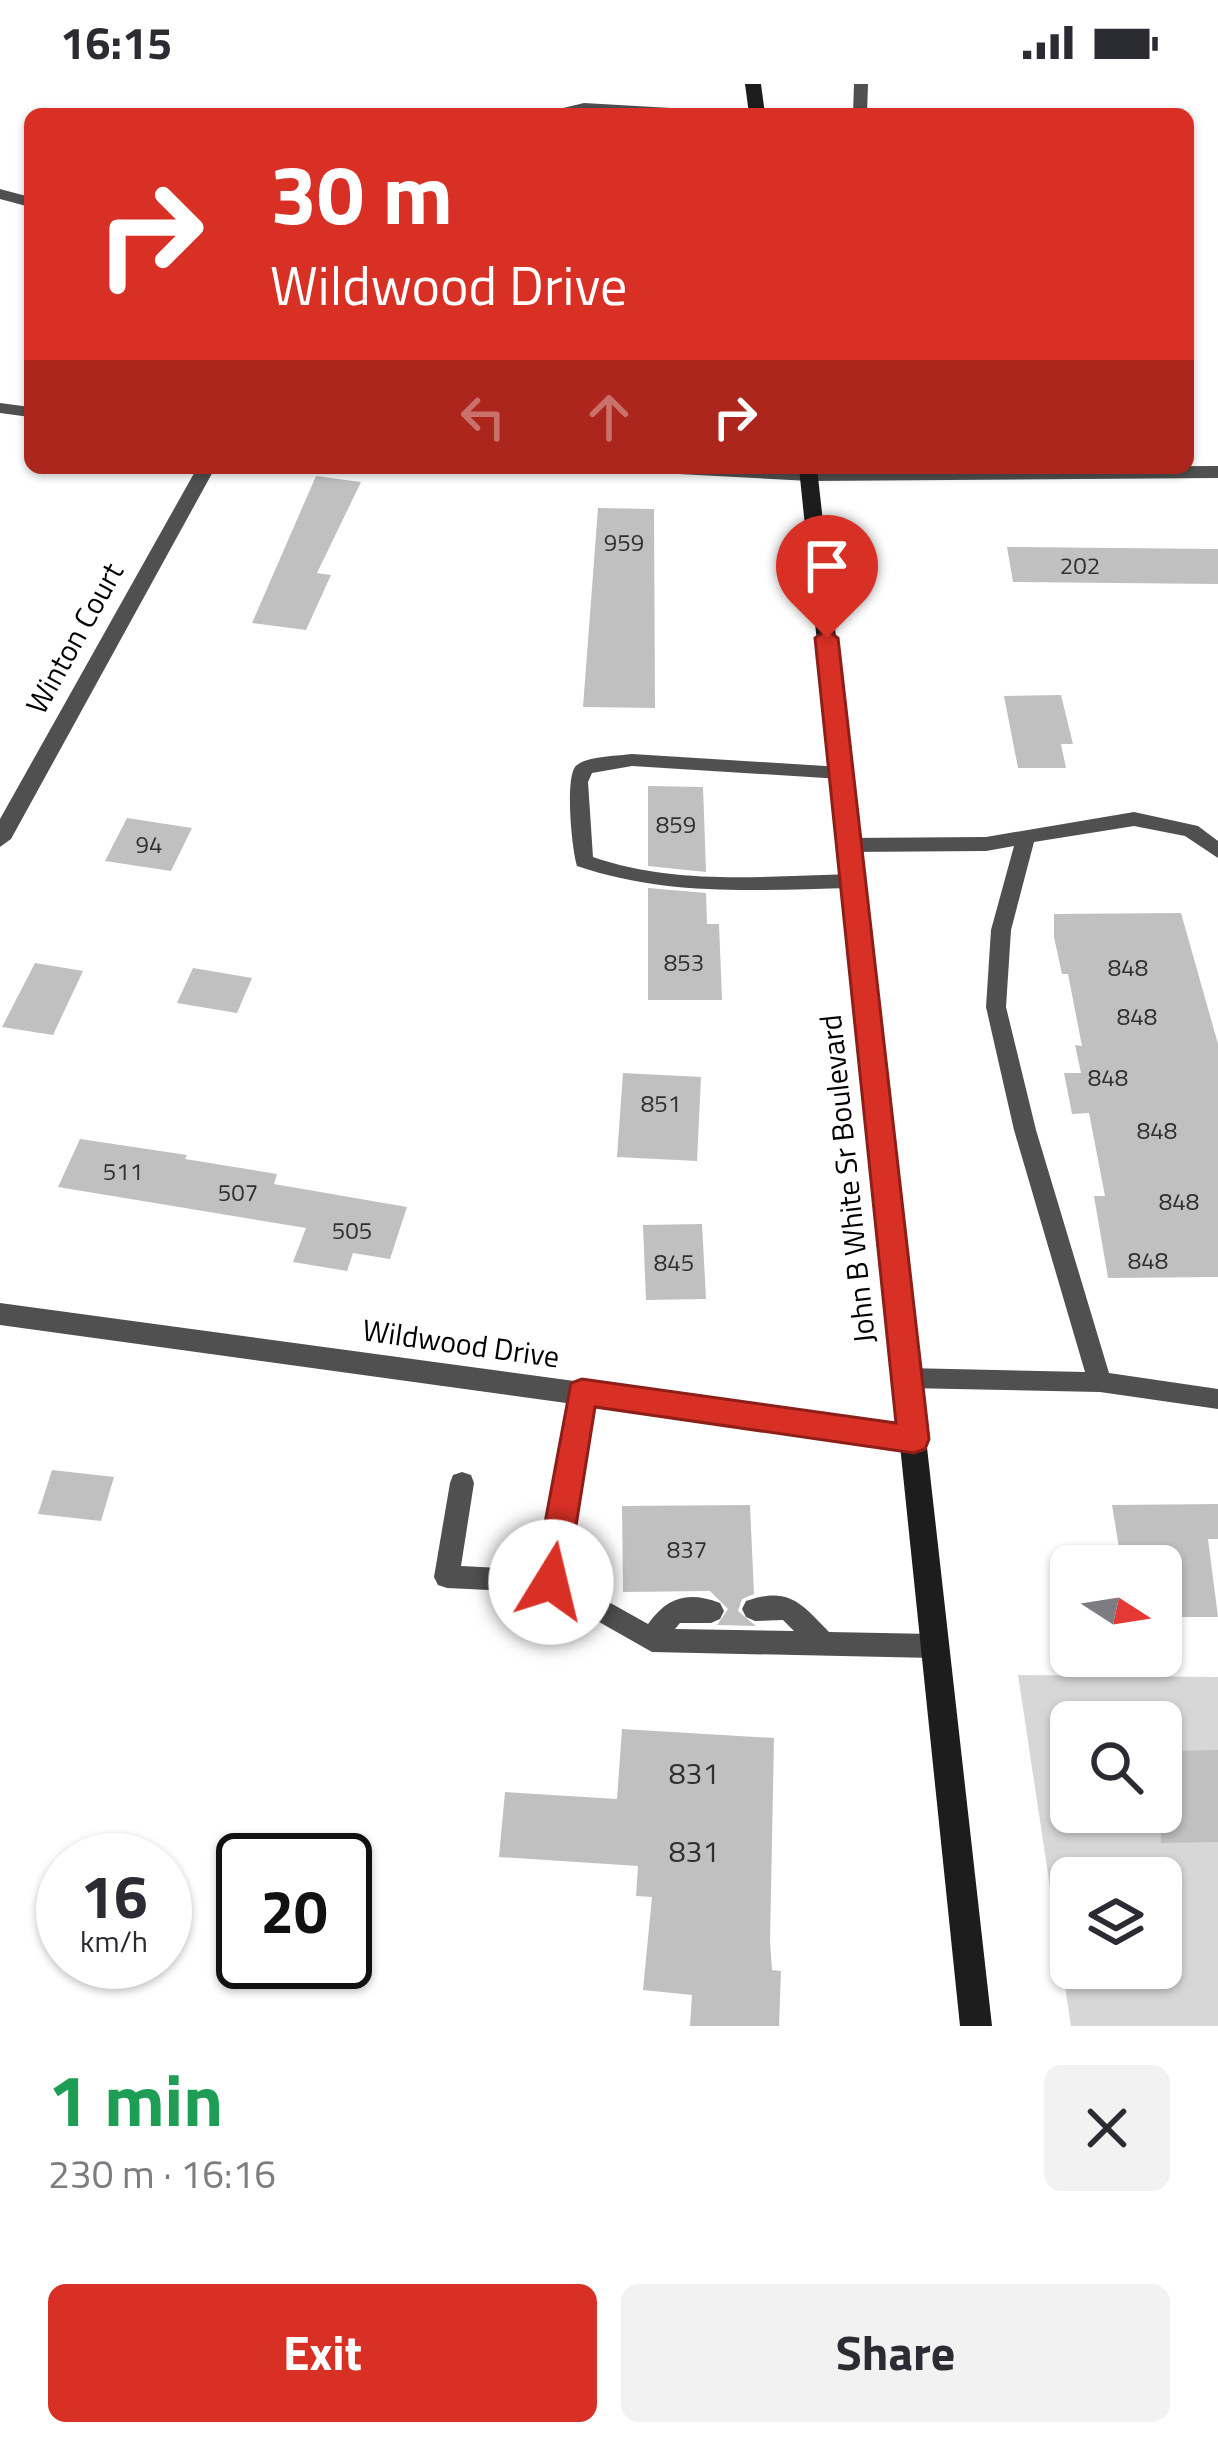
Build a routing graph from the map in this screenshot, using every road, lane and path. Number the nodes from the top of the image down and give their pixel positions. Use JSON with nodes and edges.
{"nodes":[{"id":1,"x":203,"y":474,"type":"edge"},
{"id":2,"x":809,"y":474,"type":"edge"},
{"id":3,"x":841,"y":773,"type":"junction"},
{"id":4,"x":1026,"y":838,"type":"junction"},
{"id":5,"x":0,"y":839,"type":"edge"},
{"id":6,"x":848,"y":845,"type":"junction"},
{"id":7,"x":1218,"y":851,"type":"edge"},
{"id":8,"x":853,"y":881,"type":"junction"},
{"id":9,"x":0,"y":1314,"type":"edge"},
{"id":10,"x":906,"y":1378,"type":"junction"},
{"id":11,"x":1100,"y":1382,"type":"junction"},
{"id":12,"x":582,"y":1392,"type":"junction"},
{"id":13,"x":1218,"y":1399,"type":"edge"},
{"id":14,"x":914,"y":1439,"type":"junction"},
{"id":15,"x":461,"y":1483,"type":"dead end"},
{"id":16,"x":551,"y":1582,"type":"junction"},
{"id":17,"x":755,"y":1609,"type":"dead end"},
{"id":18,"x":711,"y":1611,"type":"dead end"},
{"id":19,"x":652,"y":1640,"type":"junction"},
{"id":20,"x":823,"y":1644,"type":"junction"},
{"id":21,"x":933,"y":1646,"type":"junction"},
{"id":22,"x":976,"y":2026,"type":"edge"}],
"edges":[{"from":1,"to":5,"type":"street","name":"Winton Court"},
{"from":2,"to":3,"type":"main road","name":"John B White Sr Boulevard"},
{"from":3,"to":6,"type":"main road","name":"John B White Sr Boulevard"},
{"from":3,"to":8,"type":"lane"},
{"from":4,"to":6,"type":"lane"},
{"from":4,"to":7,"type":"lane"},
{"from":4,"to":11,"type":"lane"},
{"from":6,"to":8,"type":"main road","name":"John B White Sr Boulevard"},
{"from":8,"to":10,"type":"main road","name":"John B White Sr Boulevard"},
{"from":9,"to":12,"type":"street","name":"Wildwood Drive"},
{"from":10,"to":11,"type":"lane"},
{"from":10,"to":14,"type":"main road","name":"John B White Sr Boulevard"},
{"from":11,"to":13,"type":"lane"},
{"from":12,"to":14,"type":"street","name":"Wildwood Drive"},
{"from":12,"to":16,"type":"lane"},
{"from":14,"to":21,"type":"main road","name":"John B White Sr Boulevard"},
{"from":15,"to":16,"type":"lane"},
{"from":16,"to":19,"type":"lane"},
{"from":17,"to":20,"type":"lane"},
{"from":18,"to":19,"type":"lane"},
{"from":19,"to":20,"type":"lane"},
{"from":20,"to":21,"type":"lane"},
{"from":21,"to":22,"type":"main road","name":"John B White Sr Boulevard"}]}
